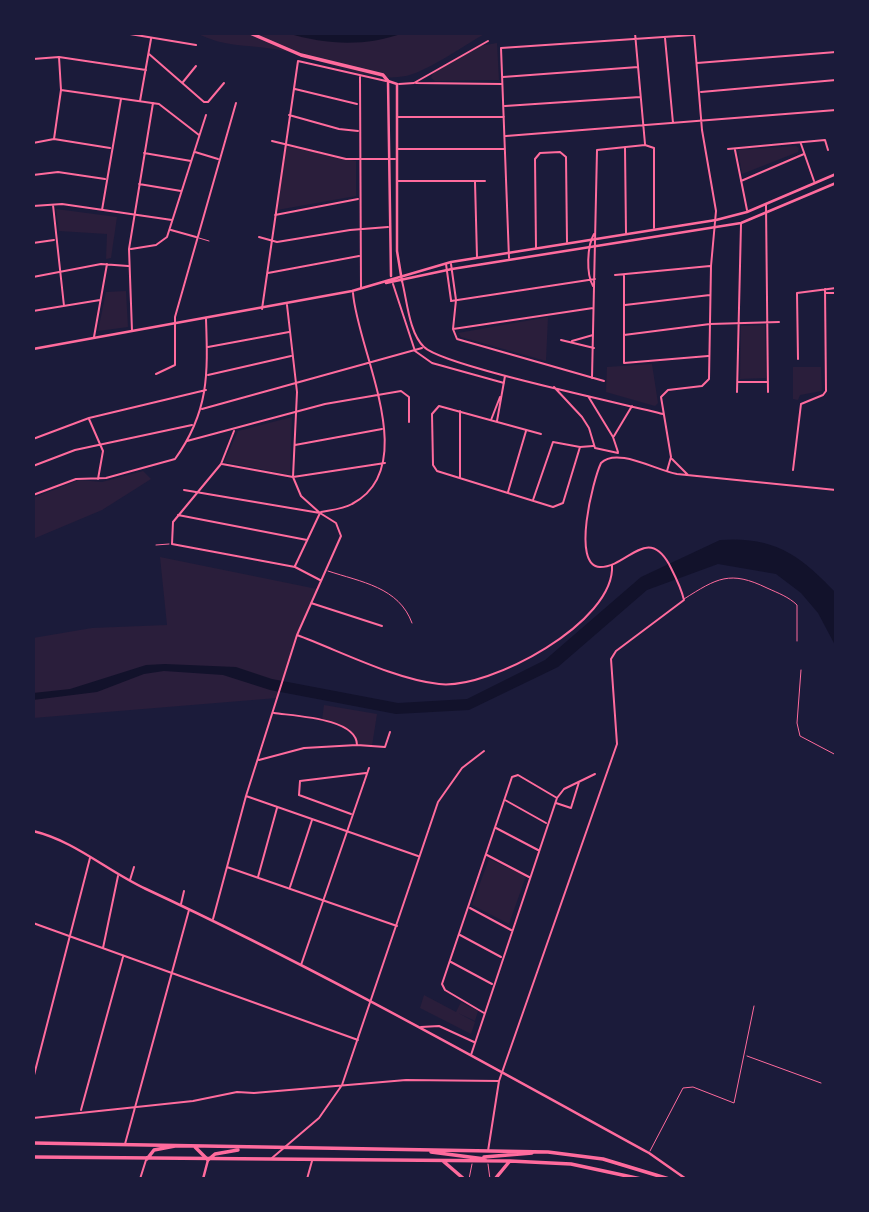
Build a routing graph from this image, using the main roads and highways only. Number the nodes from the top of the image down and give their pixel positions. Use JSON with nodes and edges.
{"nodes":[{"id":1,"x":250,"y":33,"type":"edge"},
{"id":2,"x":388,"y":81,"type":"road end"},
{"id":3,"x":33,"y":1143,"type":"edge"},
{"id":4,"x":181,"y":1145,"type":"junction"},
{"id":5,"x":193,"y":1146,"type":"junction"},
{"id":6,"x":248,"y":1148,"type":"junction"},
{"id":7,"x":427,"y":1150,"type":"junction"},
{"id":8,"x":33,"y":1157,"type":"edge"},
{"id":9,"x":487,"y":1157,"type":"junction"},
{"id":10,"x":147,"y":1159,"type":"junction"},
{"id":11,"x":208,"y":1160,"type":"junction"},
{"id":12,"x":441,"y":1160,"type":"junction"},
{"id":13,"x":510,"y":1161,"type":"junction"},
{"id":14,"x":464,"y":1179,"type":"edge"},
{"id":15,"x":492,"y":1179,"type":"edge"},
{"id":16,"x":641,"y":1179,"type":"edge"},
{"id":17,"x":669,"y":1179,"type":"edge"}],
"edges":[{"from":1,"to":2,"type":"main road"},
{"from":3,"to":4,"type":"main road"},
{"from":4,"to":5,"type":"main road"},
{"from":4,"to":10,"type":"main road"},
{"from":5,"to":6,"type":"main road"},
{"from":5,"to":11,"type":"main road"},
{"from":6,"to":7,"type":"main road"},
{"from":6,"to":11,"type":"main road"},
{"from":7,"to":9,"type":"main road"},
{"from":7,"to":9,"type":"main road"},
{"from":8,"to":10,"type":"main road"},
{"from":9,"to":12,"type":"main road"},
{"from":9,"to":13,"type":"main road"},
{"from":9,"to":17,"type":"main road"},
{"from":10,"to":11,"type":"main road"},
{"from":11,"to":12,"type":"main road"},
{"from":12,"to":14,"type":"main road"},
{"from":13,"to":15,"type":"main road"},
{"from":13,"to":16,"type":"main road"}]}
